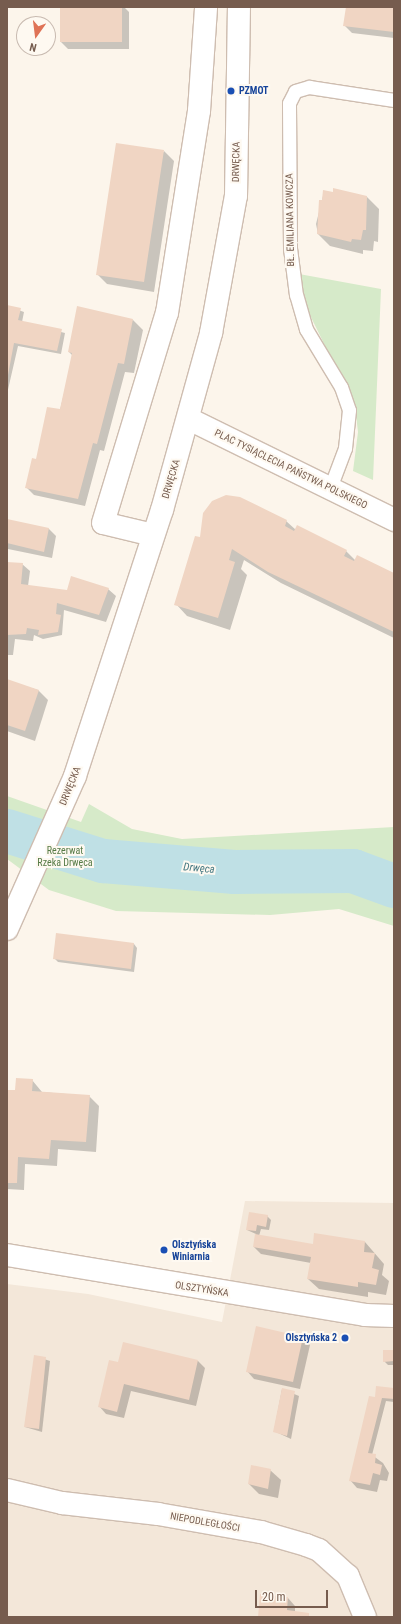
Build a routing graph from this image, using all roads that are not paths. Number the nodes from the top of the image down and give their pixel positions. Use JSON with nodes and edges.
{"nodes":[{"id":1,"x":206,"y":7,"type":"edge"},
{"id":2,"x":238,"y":7,"type":"edge"},
{"id":3,"x":394,"y":100,"type":"edge"},
{"id":4,"x":189,"y":419,"type":"junction"},
{"id":5,"x":330,"y":488,"type":"junction"},
{"id":6,"x":394,"y":520,"type":"edge"},
{"id":7,"x":153,"y":536,"type":"junction"},
{"id":8,"x":7,"y":929,"type":"edge"},
{"id":9,"x":8,"y":1256,"type":"edge"},
{"id":10,"x":394,"y":1316,"type":"edge"},
{"id":11,"x":7,"y":1490,"type":"edge"},
{"id":12,"x":365,"y":1617,"type":"edge"}],
"edges":[{"from":1,"to":7,"type":"street"},
{"from":2,"to":4,"type":"street","name":"DRWĘCKA"},
{"from":3,"to":5,"type":"lane","name":"BŁ. EMILIANA KOWCZA"},
{"from":4,"to":5,"type":"street","name":"PLAC TYSIĄCLECIA PAŃSTWA POLSKIEGO"},
{"from":4,"to":7,"type":"street","name":"DRWĘCKA"},
{"from":5,"to":6,"type":"street","name":"PLAC TYSIĄCLECIA PAŃSTWA POLSKIEGO"},
{"from":7,"to":8,"type":"street","name":"DRWĘCKA"},
{"from":9,"to":10,"type":"street","name":"OLSZTYŃSKA"},
{"from":11,"to":12,"type":"street","name":"NIEPODLEGŁOŚCI"}]}
